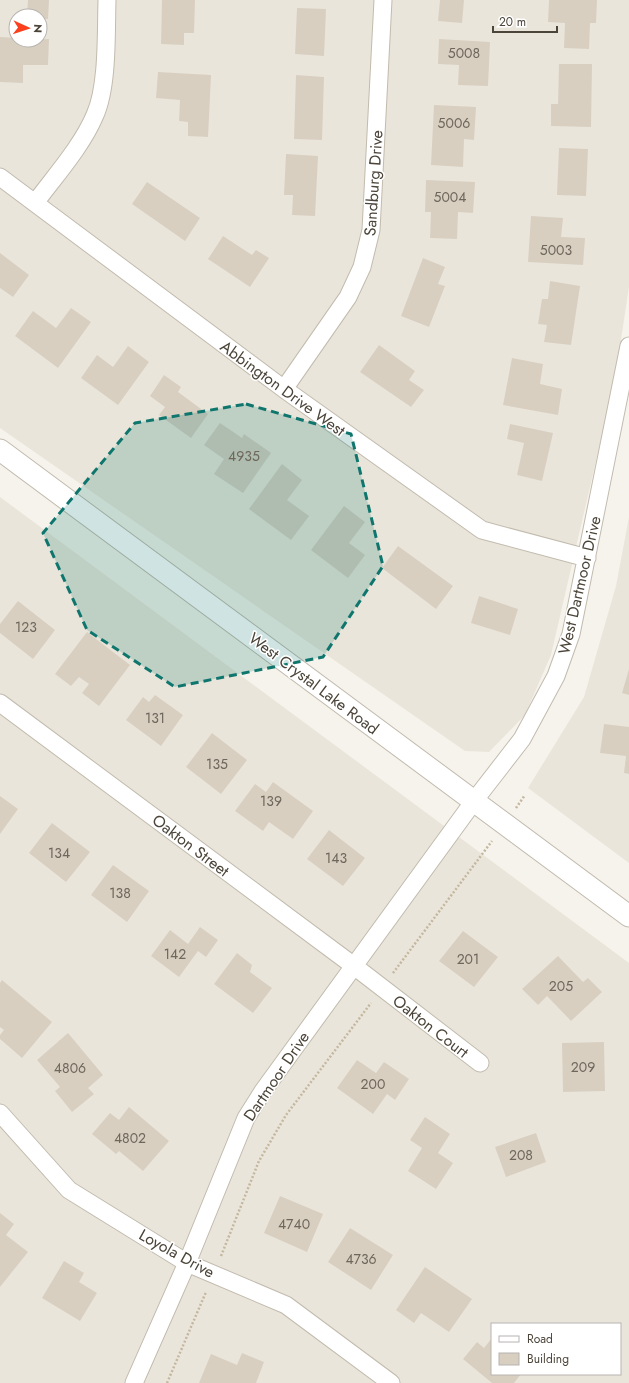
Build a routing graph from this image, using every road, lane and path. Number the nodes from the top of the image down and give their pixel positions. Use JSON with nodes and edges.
{"nodes":[{"id":1,"x":107,"y":0,"type":"edge"},
{"id":2,"x":383,"y":0,"type":"edge"},
{"id":3,"x":0,"y":177,"type":"edge"},
{"id":4,"x":35,"y":203,"type":"junction"},
{"id":5,"x":629,"y":346,"type":"edge"},
{"id":6,"x":284,"y":389,"type":"junction"},
{"id":7,"x":0,"y":450,"type":"edge"},
{"id":8,"x":586,"y":558,"type":"junction"},
{"id":9,"x":0,"y":703,"type":"edge"},
{"id":10,"x":525,"y":795,"type":"dead end"},
{"id":11,"x":474,"y":801,"type":"junction"},
{"id":12,"x":505,"y":824,"type":"junction"},
{"id":13,"x":629,"y":916,"type":"edge"},
{"id":14,"x":354,"y":966,"type":"junction"},
{"id":15,"x":382,"y":988,"type":"junction"},
{"id":16,"x":480,"y":1063,"type":"dead end"},
{"id":17,"x":0,"y":1113,"type":"edge"},
{"id":18,"x":187,"y":1263,"type":"junction"},
{"id":19,"x":214,"y":1274,"type":"junction"},
{"id":20,"x":134,"y":1383,"type":"edge"},
{"id":21,"x":168,"y":1383,"type":"edge"},
{"id":22,"x":391,"y":1383,"type":"edge"}],
"edges":[{"from":1,"to":4,"type":"street"},
{"from":2,"to":6,"type":"street","name":"Sandburg Drive"},
{"from":3,"to":4,"type":"street","name":"Abbington Drive West"},
{"from":4,"to":6,"type":"street","name":"Abbington Drive West"},
{"from":5,"to":8,"type":"street","name":"West Dartmoor Drive"},
{"from":6,"to":8,"type":"street","name":"Abbington Drive West"},
{"from":7,"to":11,"type":"street","name":"West Crystal Lake Road"},
{"from":8,"to":11,"type":"street","name":"West Dartmoor Drive"},
{"from":9,"to":14,"type":"street","name":"Oakton Street"},
{"from":10,"to":12,"type":"path"},
{"from":11,"to":12,"type":"street","name":"West Crystal Lake Road"},
{"from":11,"to":14,"type":"street","name":"Dartmoor Drive"},
{"from":12,"to":13,"type":"street","name":"West Crystal Lake Road"},
{"from":12,"to":15,"type":"path"},
{"from":14,"to":15,"type":"street","name":"Oakton Street"},
{"from":14,"to":18,"type":"street","name":"Dartmoor Drive"},
{"from":15,"to":16,"type":"street","name":"Oakton Court"},
{"from":15,"to":19,"type":"path"},
{"from":17,"to":18,"type":"street","name":"Loyola Drive"},
{"from":18,"to":19,"type":"street","name":"Loyola Drive"},
{"from":18,"to":20,"type":"street","name":"Dartmoor Drive"},
{"from":19,"to":21,"type":"path"},
{"from":19,"to":22,"type":"street","name":"Loyola Drive"}]}
